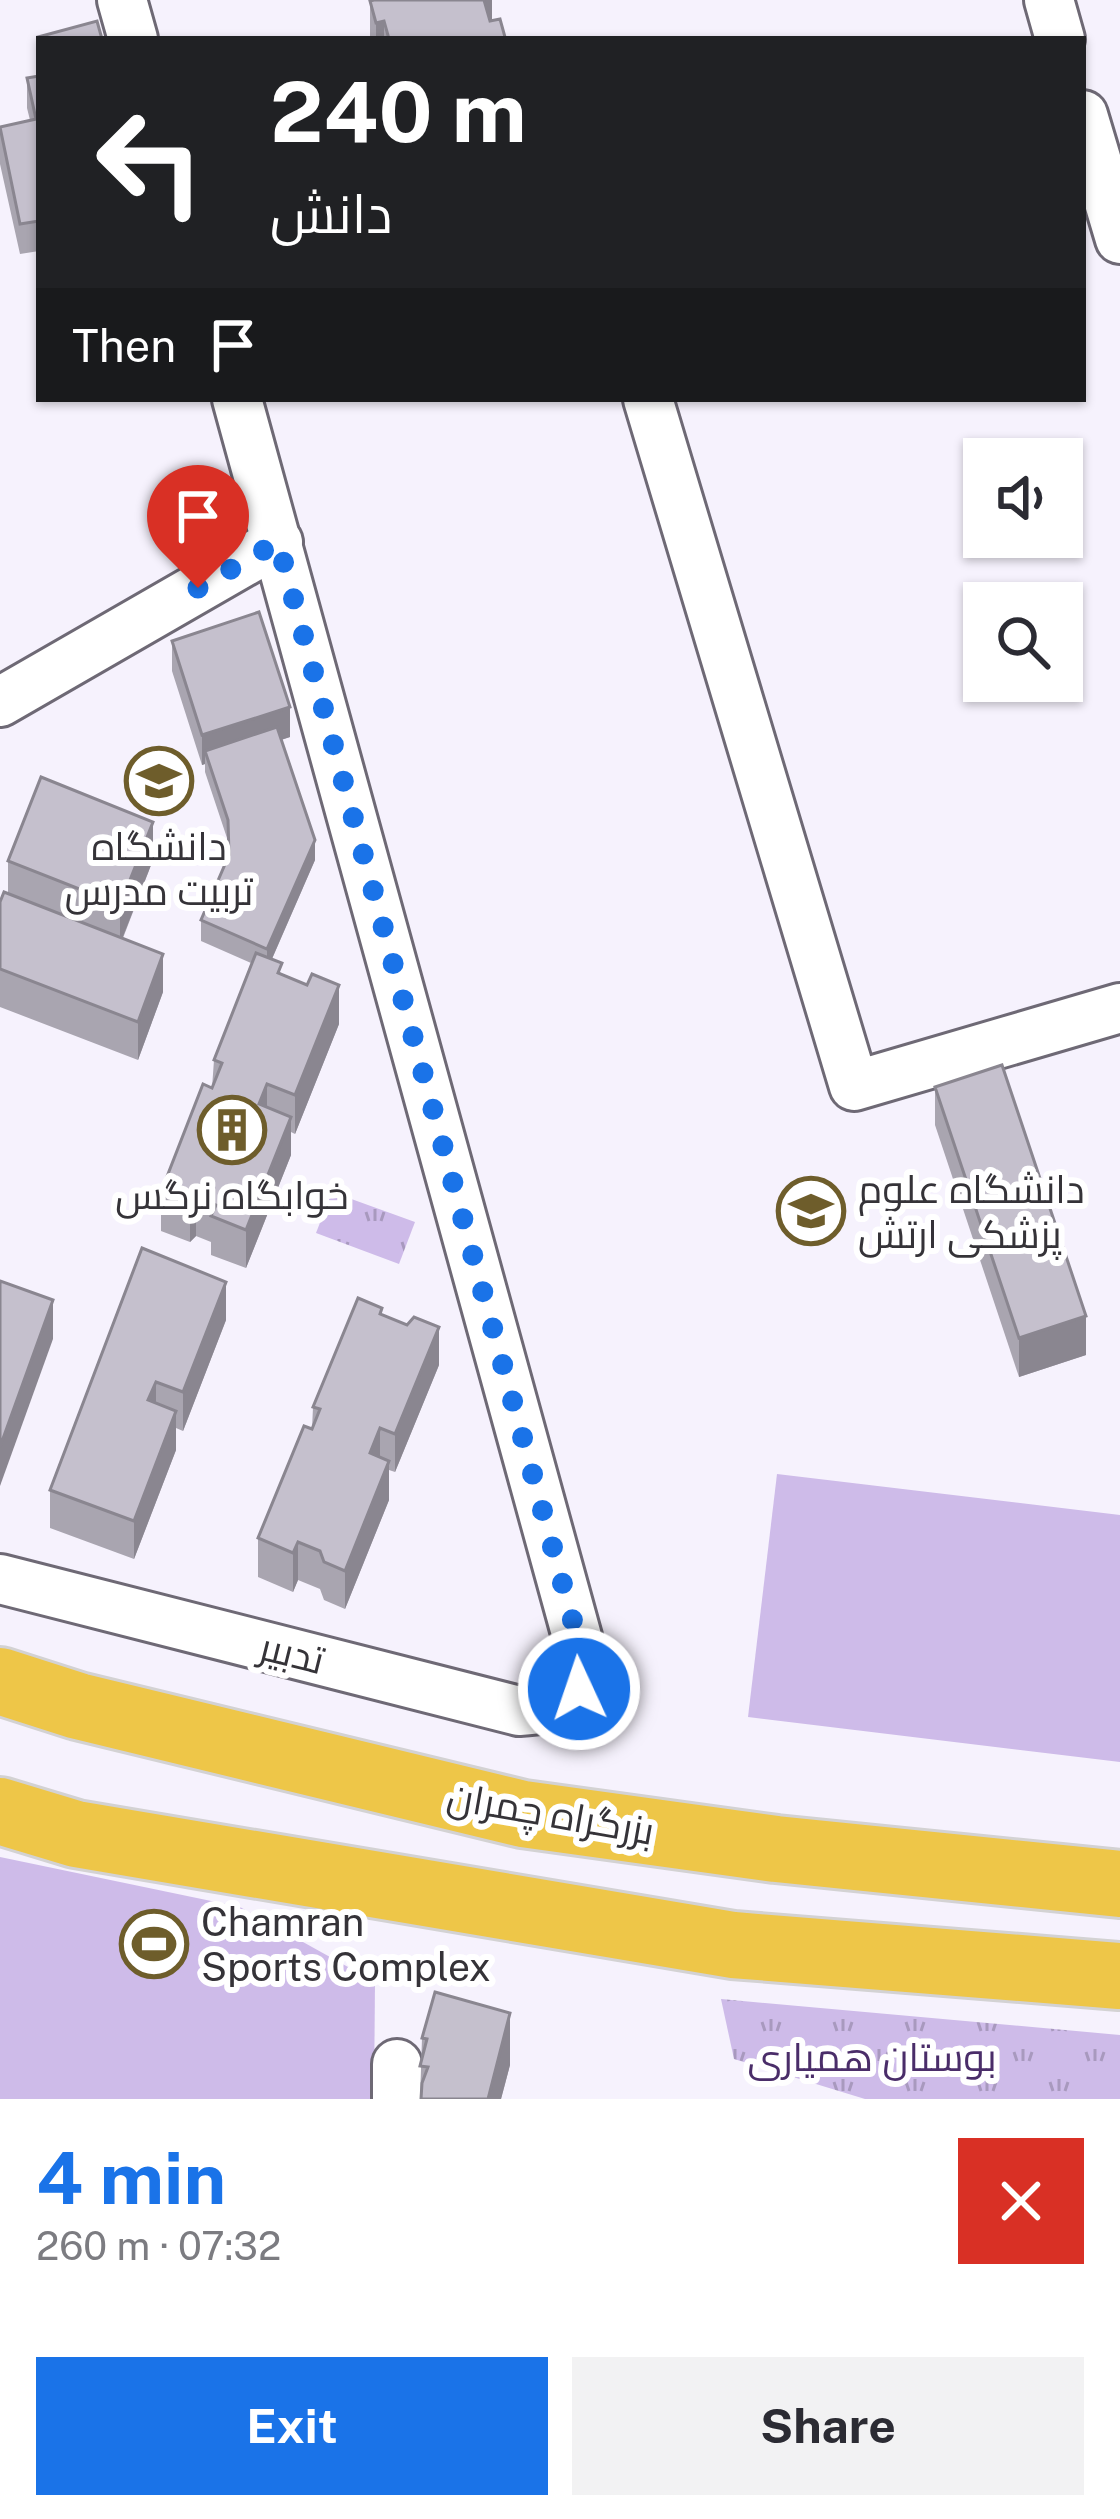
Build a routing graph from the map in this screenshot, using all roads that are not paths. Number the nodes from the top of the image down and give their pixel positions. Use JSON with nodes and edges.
{"nodes":[{"id":1,"x":122,"y":0,"type":"edge"},
{"id":2,"x":1049,"y":0,"type":"edge"},
{"id":3,"x":133,"y":36,"type":"edge"},
{"id":4,"x":1059,"y":36,"type":"edge"},
{"id":5,"x":1086,"y":125,"type":"edge"},
{"id":6,"x":1120,"y":239,"type":"edge"},
{"id":7,"x":238,"y":402,"type":"edge"},
{"id":8,"x":649,"y":402,"type":"edge"},
{"id":9,"x":278,"y":542,"type":"junction"},
{"id":10,"x":0,"y":702,"type":"edge"},
{"id":11,"x":1120,"y":1008,"type":"edge"},
{"id":12,"x":0,"y":1579,"type":"edge"},
{"id":13,"x":0,"y":1681,"type":"edge"},
{"id":14,"x":0,"y":1811,"type":"edge"},
{"id":15,"x":1118,"y":1883,"type":"edge"},
{"id":16,"x":1120,"y":1976,"type":"edge"}],
"edges":[{"from":1,"to":3,"type":"street"},
{"from":2,"to":4,"type":"street"},
{"from":5,"to":6,"type":"street"},
{"from":7,"to":9,"type":"street"},
{"from":8,"to":11,"type":"street"},
{"from":9,"to":10,"type":"street"},
{"from":9,"to":12,"type":"street","name":"تدبیر"},
{"from":13,"to":15,"type":"highway","name":"بزرگراه چمران"},
{"from":14,"to":16,"type":"highway"}]}
